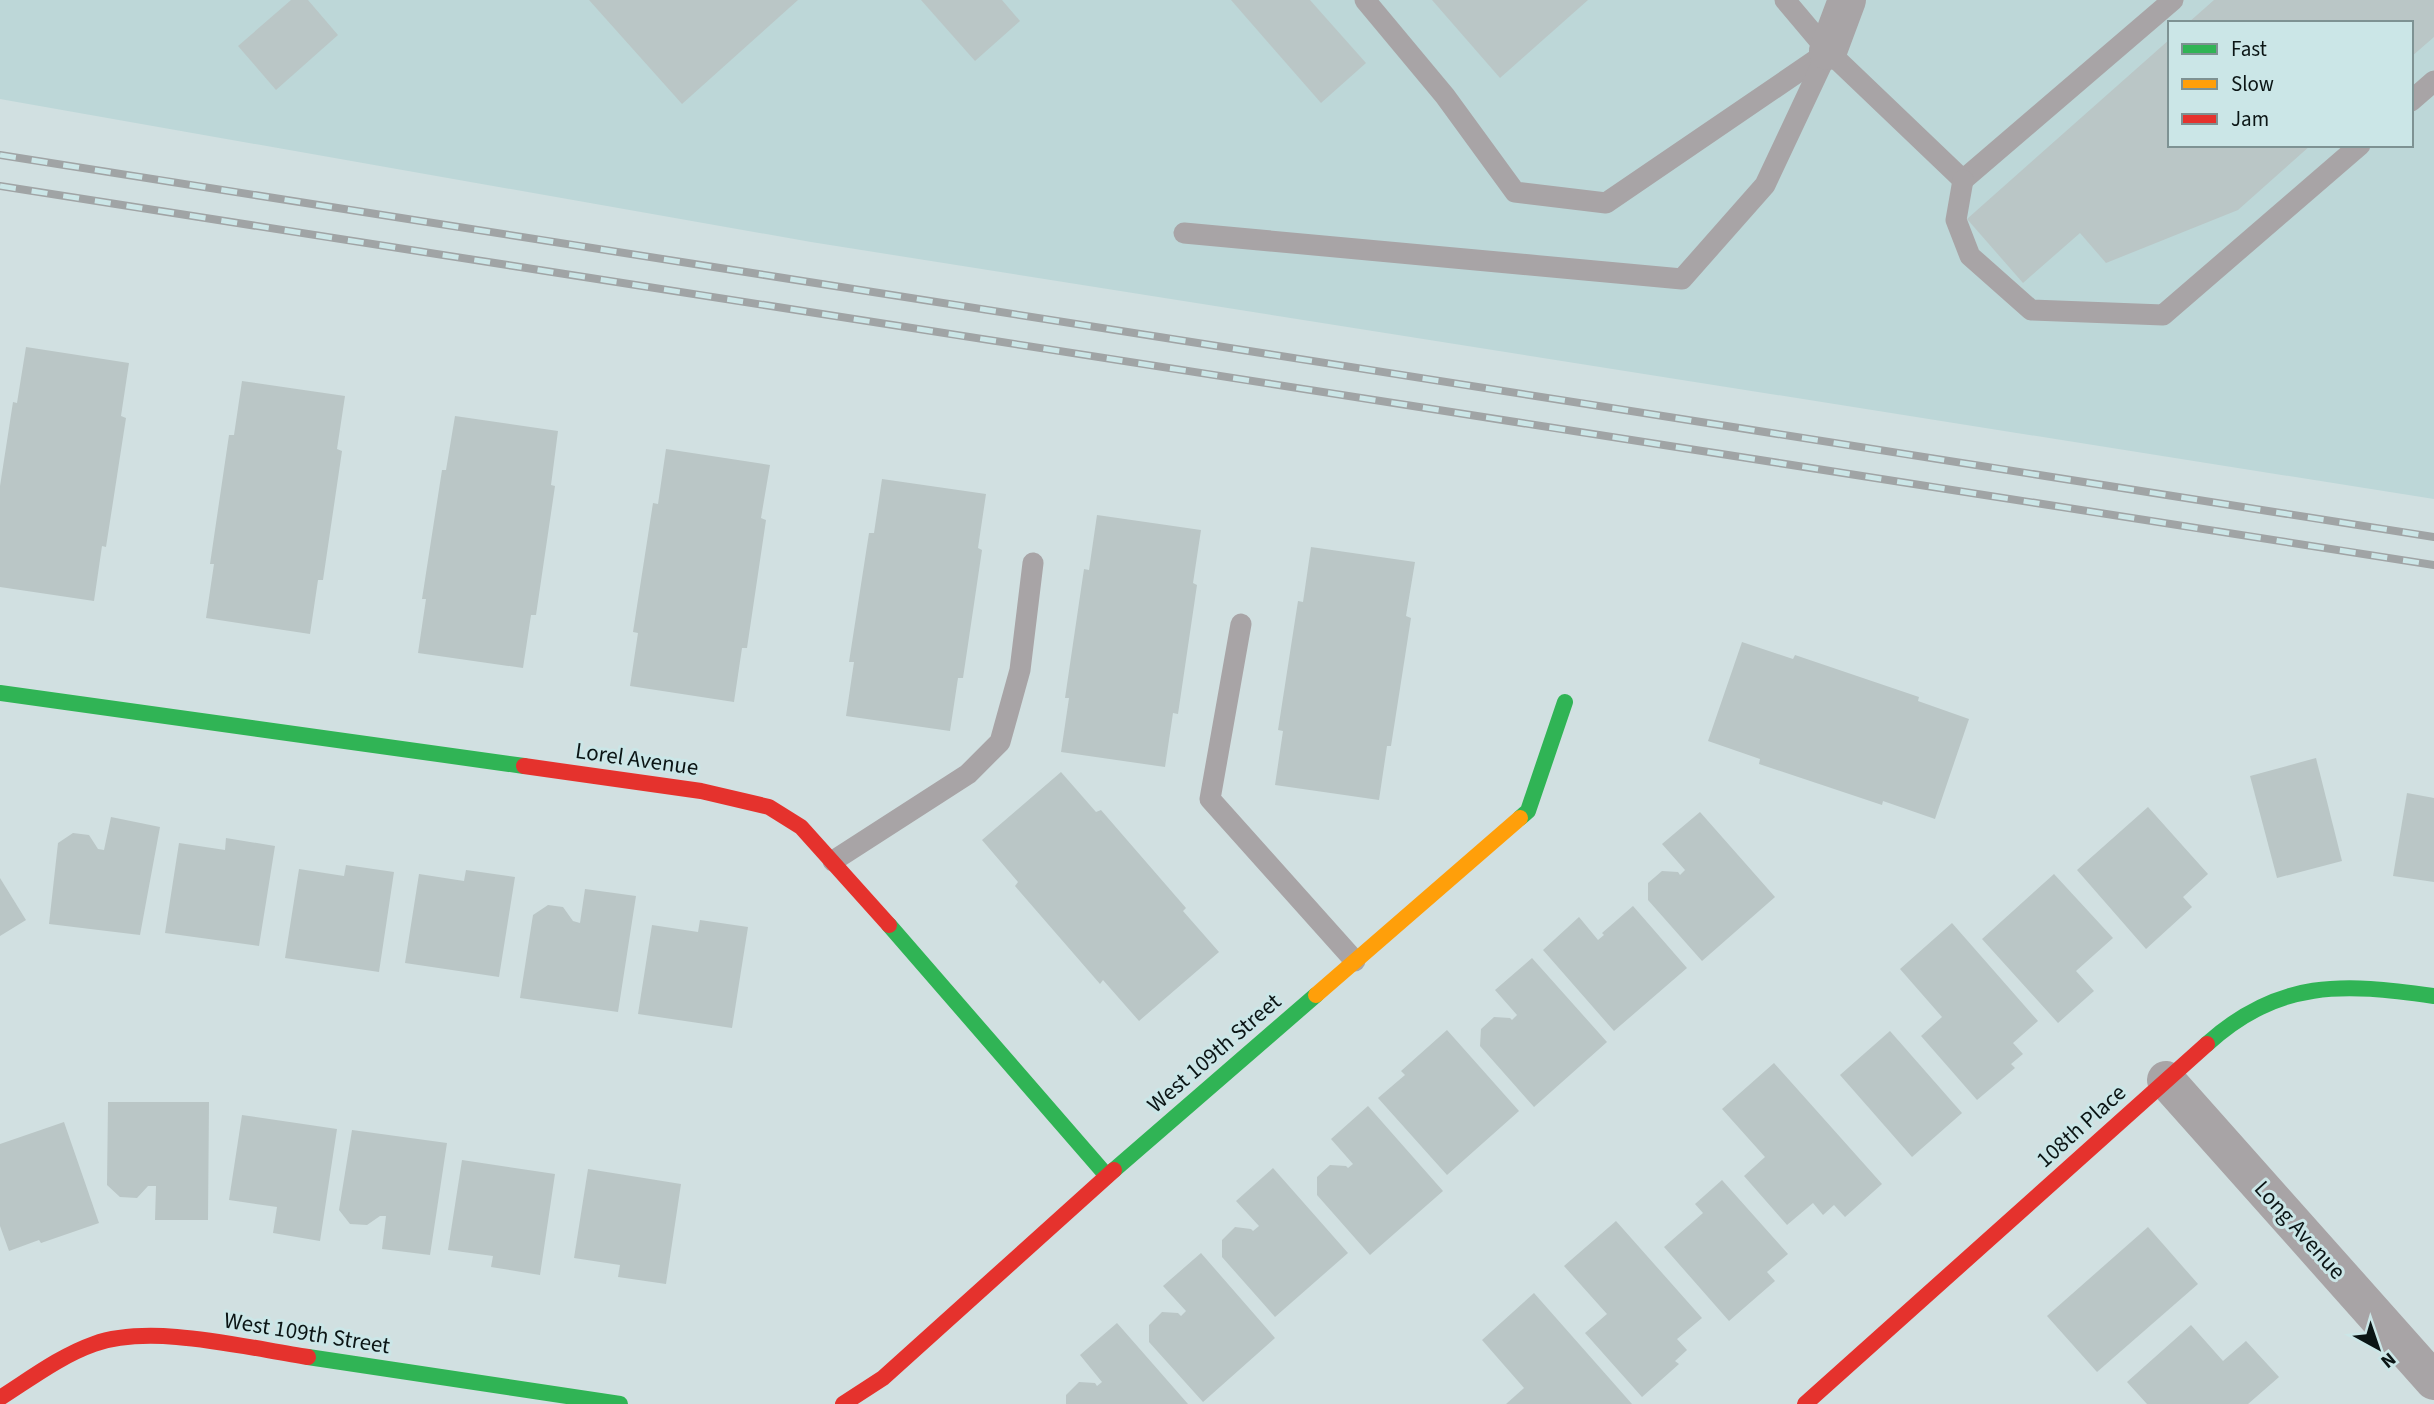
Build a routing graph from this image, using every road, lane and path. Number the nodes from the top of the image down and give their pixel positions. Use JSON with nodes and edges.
{"nodes":[{"id":1,"x":1365,"y":0,"type":"edge"},
{"id":2,"x":1785,"y":0,"type":"edge"},
{"id":3,"x":1847,"y":0,"type":"edge"},
{"id":4,"x":2173,"y":0,"type":"edge"},
{"id":5,"x":1828,"y":51,"type":"junction"},
{"id":6,"x":2434,"y":81,"type":"edge"},
{"id":7,"x":2413,"y":99,"type":"edge"},
{"id":8,"x":2358,"y":147,"type":"edge"},
{"id":9,"x":1963,"y":180,"type":"junction"},
{"id":10,"x":1184,"y":233,"type":"dead end"},
{"id":11,"x":1033,"y":563,"type":"dead end"},
{"id":12,"x":1241,"y":624,"type":"dead end"},
{"id":13,"x":0,"y":693,"type":"edge"},
{"id":14,"x":1565,"y":702,"type":"dead end"},
{"id":15,"x":833,"y":861,"type":"junction"},
{"id":16,"x":1355,"y":961,"type":"junction"},
{"id":17,"x":2434,"y":996,"type":"edge"},
{"id":18,"x":2166,"y":1080,"type":"junction"},
{"id":19,"x":1107,"y":1176,"type":"junction"},
{"id":20,"x":2434,"y":1381,"type":"edge"},
{"id":21,"x":0,"y":1398,"type":"edge"},
{"id":22,"x":620,"y":1404,"type":"edge"},
{"id":23,"x":843,"y":1404,"type":"edge"},
{"id":24,"x":1805,"y":1404,"type":"edge"}],
"edges":[{"from":1,"to":5,"type":"lane"},
{"from":2,"to":5,"type":"lane"},
{"from":3,"to":5,"type":"street"},
{"from":4,"to":9,"type":"lane"},
{"from":5,"to":9,"type":"lane"},
{"from":5,"to":10,"type":"lane"},
{"from":6,"to":7,"type":"lane"},
{"from":8,"to":9,"type":"lane"},
{"from":11,"to":15,"type":"lane"},
{"from":12,"to":16,"type":"lane"},
{"from":13,"to":15,"type":"street","name":"Lorel Avenue"},
{"from":14,"to":16,"type":"street","name":"West 109th Street"},
{"from":15,"to":19,"type":"street","name":"Lorel Avenue"},
{"from":16,"to":19,"type":"street","name":"West 109th Street"},
{"from":17,"to":18,"type":"street","name":"108th Place"},
{"from":18,"to":20,"type":"street","name":"Long Avenue"},
{"from":18,"to":24,"type":"street","name":"108th Place"},
{"from":19,"to":23,"type":"street","name":"West 109th Street"},
{"from":21,"to":22,"type":"street","name":"West 109th Street"}]}
